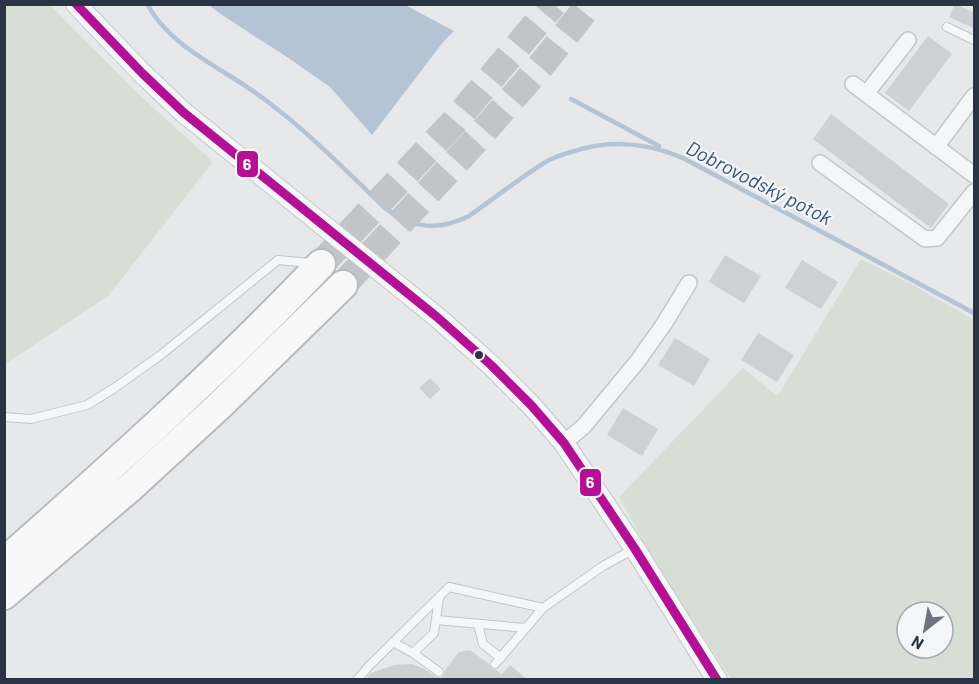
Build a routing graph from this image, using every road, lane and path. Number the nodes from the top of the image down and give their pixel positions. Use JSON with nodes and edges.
{"nodes":[{"id":1,"x":76,"y":4,"type":"edge"},
{"id":2,"x":947,"y":27,"type":"dead end"},
{"id":3,"x":908,"y":40,"type":"dead end"},
{"id":4,"x":975,"y":40,"type":"edge"},
{"id":5,"x":853,"y":84,"type":"dead end"},
{"id":6,"x":866,"y":94,"type":"junction"},
{"id":7,"x":975,"y":96,"type":"edge"},
{"id":8,"x":936,"y":147,"type":"junction"},
{"id":9,"x":820,"y":163,"type":"dead end"},
{"id":10,"x":975,"y":175,"type":"edge"},
{"id":11,"x":975,"y":192,"type":"edge"},
{"id":12,"x":321,"y":264,"type":"joint"},
{"id":13,"x":689,"y":283,"type":"dead end"},
{"id":14,"x":343,"y":285,"type":"tunnel mouth"},
{"id":15,"x":4,"y":417,"type":"edge"},
{"id":16,"x":569,"y":439,"type":"junction"},
{"id":17,"x":635,"y":549,"type":"junction"},
{"id":18,"x":4,"y":562,"type":"edge"},
{"id":19,"x":4,"y":595,"type":"edge"},
{"id":20,"x":439,"y":597,"type":"junction"},
{"id":21,"x":543,"y":608,"type":"junction"},
{"id":22,"x":436,"y":620,"type":"junction"},
{"id":23,"x":478,"y":624,"type":"junction"},
{"id":24,"x":526,"y":628,"type":"junction"},
{"id":25,"x":393,"y":642,"type":"junction"},
{"id":26,"x":413,"y":653,"type":"junction"},
{"id":27,"x":439,"y":672,"type":"dead end"},
{"id":28,"x":357,"y":680,"type":"edge"},
{"id":29,"x":717,"y":680,"type":"edge"}],
"edges":[{"from":1,"to":16,"type":"street"},
{"from":2,"to":4,"type":"lane"},
{"from":3,"to":6,"type":"street"},
{"from":5,"to":6,"type":"street"},
{"from":6,"to":8,"type":"street"},
{"from":7,"to":8,"type":"street"},
{"from":8,"to":10,"type":"street"},
{"from":9,"to":11,"type":"street"},
{"from":12,"to":15,"type":"lane"},
{"from":12,"to":18,"type":"highway"},
{"from":13,"to":16,"type":"street"},
{"from":14,"to":19,"type":"highway"},
{"from":16,"to":17,"type":"street"},
{"from":17,"to":21,"type":"lane"},
{"from":17,"to":29,"type":"street"},
{"from":20,"to":21,"type":"lane"},
{"from":20,"to":22,"type":"lane"},
{"from":20,"to":25,"type":"lane"},
{"from":21,"to":24,"type":"lane"},
{"from":22,"to":23,"type":"lane"},
{"from":22,"to":26,"type":"lane"},
{"from":23,"to":24,"type":"lane"},
{"from":23,"to":24,"type":"lane"},
{"from":25,"to":26,"type":"lane"},
{"from":25,"to":28,"type":"lane"},
{"from":26,"to":27,"type":"lane"}]}
